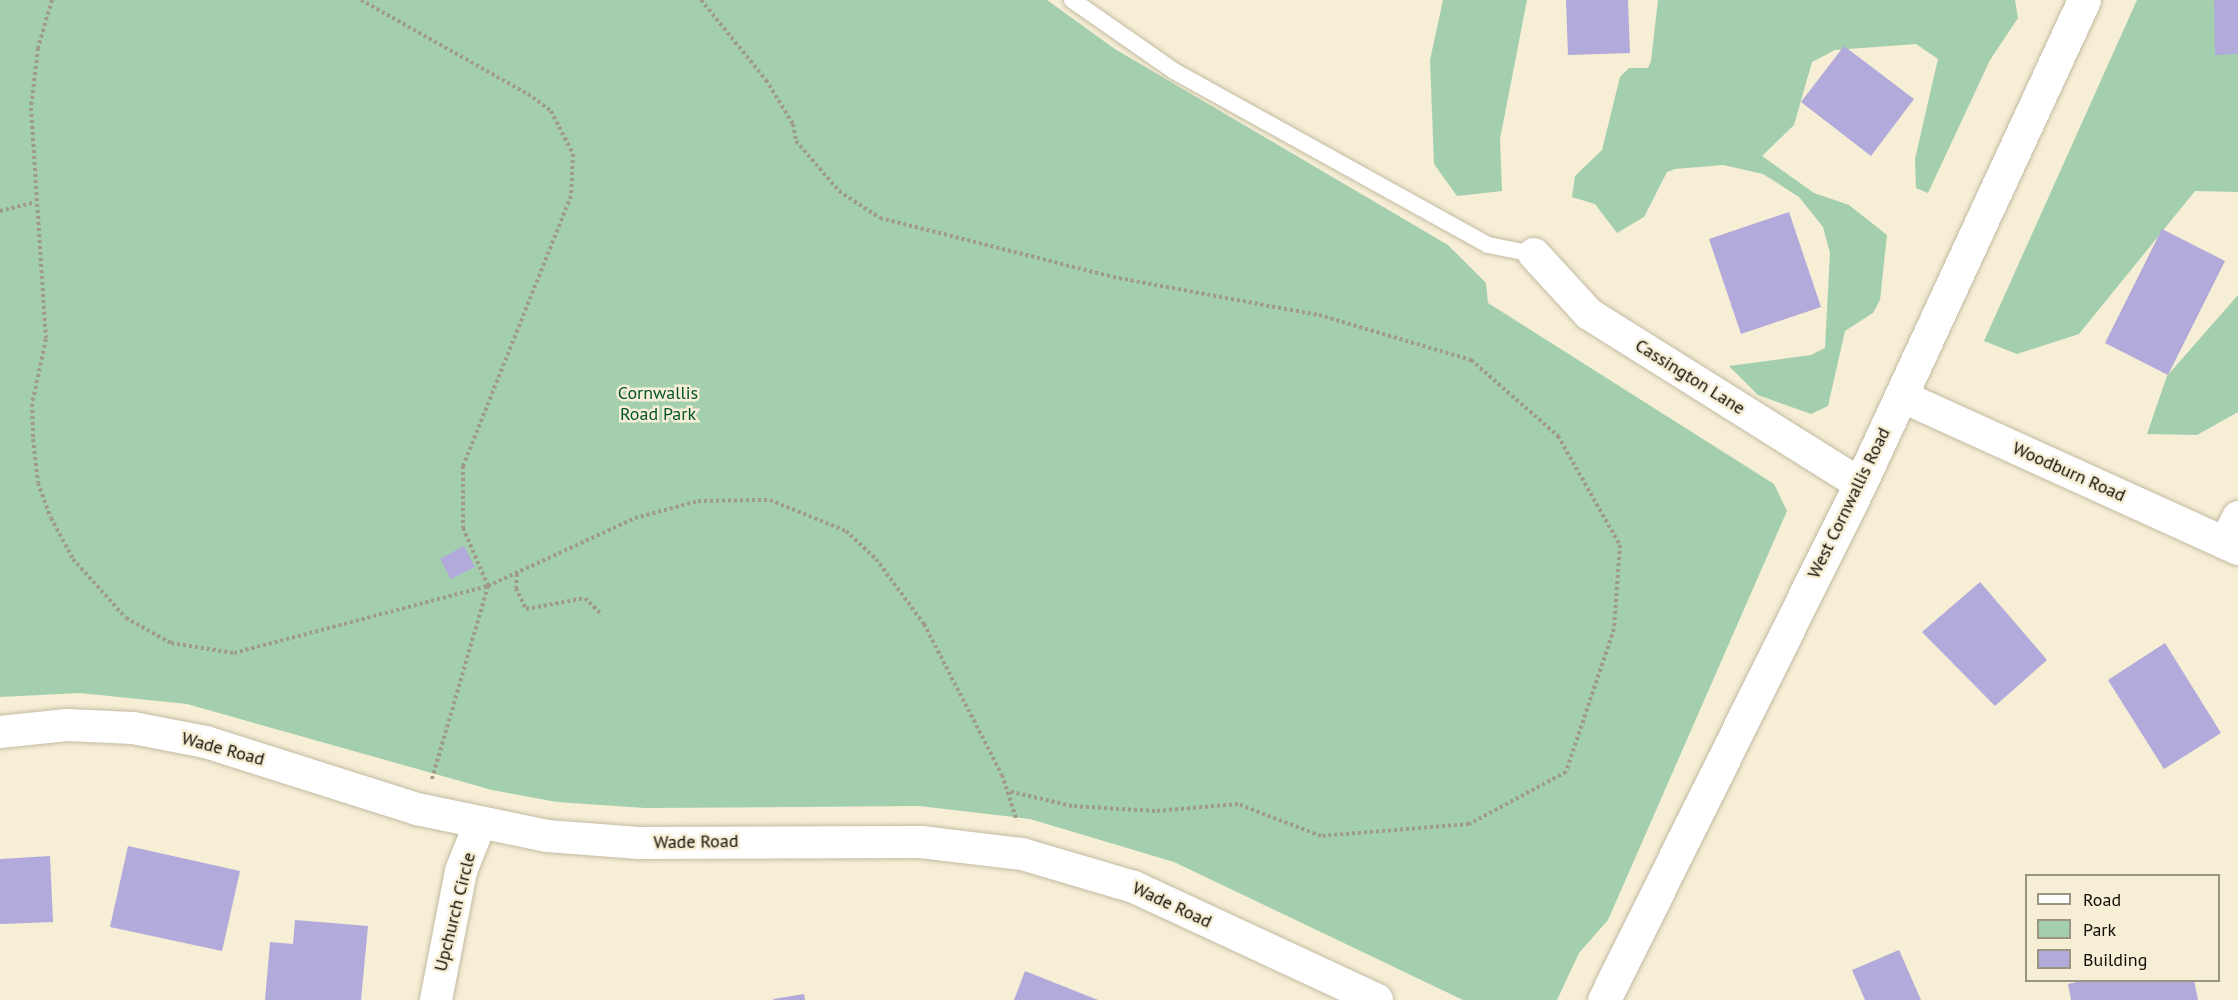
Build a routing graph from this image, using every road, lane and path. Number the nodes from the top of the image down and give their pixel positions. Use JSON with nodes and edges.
{"nodes":[{"id":1,"x":52,"y":0,"type":"edge"},
{"id":2,"x":361,"y":0,"type":"edge"},
{"id":3,"x":701,"y":0,"type":"edge"},
{"id":4,"x":1072,"y":0,"type":"edge"},
{"id":5,"x":2084,"y":0,"type":"edge"},
{"id":6,"x":35,"y":202,"type":"junction"},
{"id":7,"x":0,"y":212,"type":"edge"},
{"id":8,"x":1533,"y":254,"type":"joint"},
{"id":9,"x":1901,"y":396,"type":"junction"},
{"id":10,"x":1860,"y":484,"type":"junction"},
{"id":11,"x":2234,"y":536,"type":"edge"},
{"id":12,"x":517,"y":574,"type":"junction"},
{"id":13,"x":488,"y":586,"type":"junction"},
{"id":14,"x":602,"y":615,"type":"dead end"},
{"id":15,"x":0,"y":732,"type":"edge"},
{"id":16,"x":432,"y":779,"type":"dead end"},
{"id":17,"x":1008,"y":791,"type":"junction"},
{"id":18,"x":1017,"y":821,"type":"dead end"},
{"id":19,"x":479,"y":826,"type":"junction"},
{"id":20,"x":436,"y":1000,"type":"edge"},
{"id":21,"x":1377,"y":1000,"type":"edge"},
{"id":22,"x":1604,"y":1000,"type":"edge"}],
"edges":[{"from":1,"to":6,"type":"path"},
{"from":2,"to":13,"type":"path"},
{"from":3,"to":17,"type":"path"},
{"from":4,"to":8,"type":"lane"},
{"from":5,"to":9,"type":"street","name":"West Cornwallis Road"},
{"from":6,"to":7,"type":"path"},
{"from":6,"to":13,"type":"path"},
{"from":8,"to":10,"type":"street","name":"Cassington Lane"},
{"from":9,"to":10,"type":"street","name":"West Cornwallis Road"},
{"from":9,"to":11,"type":"street","name":"Woodburn Road"},
{"from":10,"to":22,"type":"street","name":"West Cornwallis Road"},
{"from":12,"to":13,"type":"path"},
{"from":12,"to":14,"type":"path"},
{"from":12,"to":17,"type":"path"},
{"from":13,"to":16,"type":"path"},
{"from":15,"to":19,"type":"street","name":"Wade Road"},
{"from":17,"to":18,"type":"path"},
{"from":19,"to":20,"type":"street","name":"Upchurch Circle"},
{"from":19,"to":21,"type":"street","name":"Wade Road"}]}
